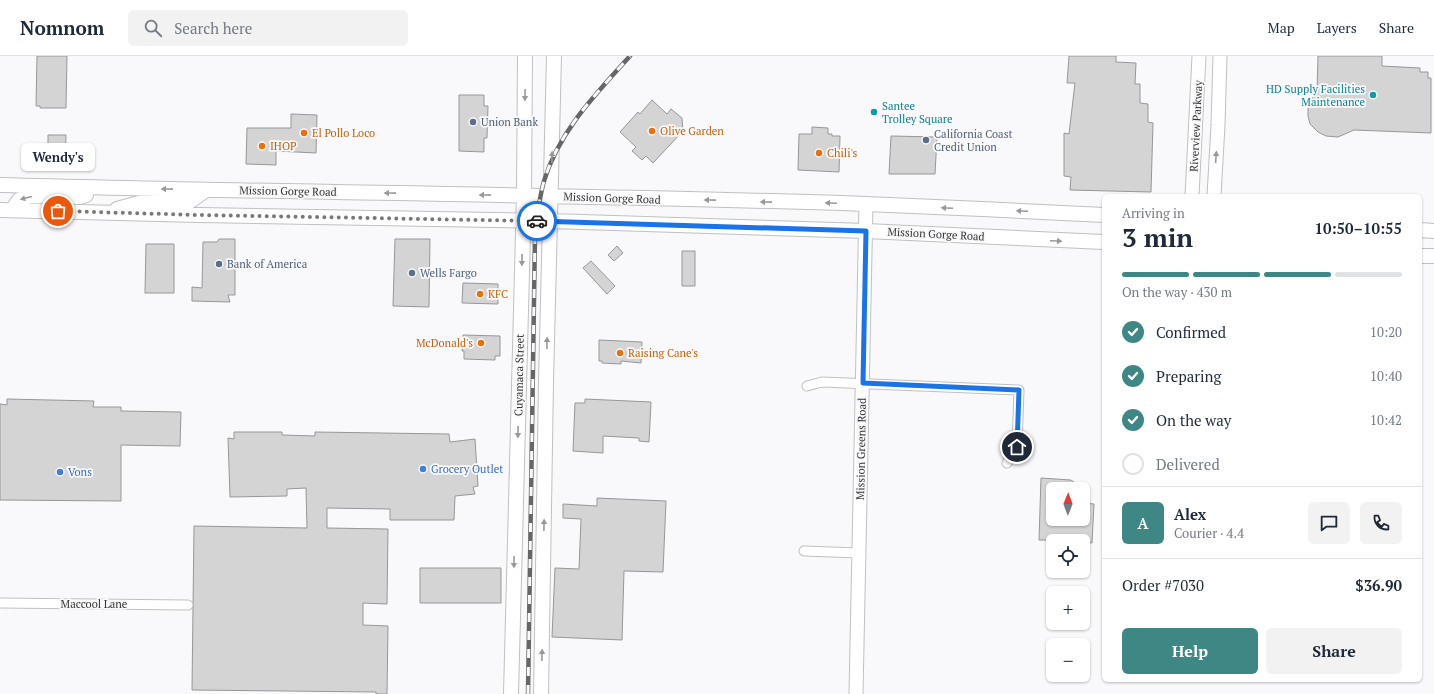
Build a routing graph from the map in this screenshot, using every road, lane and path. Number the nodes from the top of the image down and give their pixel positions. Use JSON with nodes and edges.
{"nodes":[{"id":1,"x":525,"y":56,"type":"edge"},
{"id":2,"x":554,"y":56,"type":"edge"},
{"id":3,"x":1199,"y":56,"type":"edge"},
{"id":4,"x":1220,"y":56,"type":"edge"},
{"id":5,"x":0,"y":185,"type":"edge"},
{"id":6,"x":105,"y":188,"type":"junction"},
{"id":7,"x":206,"y":190,"type":"junction"},
{"id":8,"x":1192,"y":194,"type":"edge"},
{"id":9,"x":1214,"y":194,"type":"edge"},
{"id":10,"x":524,"y":195,"type":"junction"},
{"id":11,"x":551,"y":196,"type":"junction"},
{"id":12,"x":866,"y":204,"type":"junction"},
{"id":13,"x":6,"y":210,"type":"edge"},
{"id":14,"x":104,"y":213,"type":"junction"},
{"id":15,"x":1102,"y":215,"type":"edge"},
{"id":16,"x":523,"y":221,"type":"junction"},
{"id":17,"x":550,"y":221,"type":"junction"},
{"id":18,"x":1422,"y":230,"type":"edge"},
{"id":19,"x":866,"y":231,"type":"junction"},
{"id":20,"x":1434,"y":231,"type":"edge"},
{"id":21,"x":1102,"y":242,"type":"edge"},
{"id":22,"x":1422,"y":256,"type":"edge"},
{"id":23,"x":1434,"y":256,"type":"edge"},
{"id":24,"x":863,"y":383,"type":"junction"},
{"id":25,"x":807,"y":386,"type":"dead end"},
{"id":26,"x":1007,"y":463,"type":"dead end"},
{"id":27,"x":804,"y":550,"type":"dead end"},
{"id":28,"x":859,"y":553,"type":"junction"},
{"id":29,"x":0,"y":603,"type":"edge"},
{"id":30,"x":188,"y":605,"type":"dead end"},
{"id":31,"x":511,"y":694,"type":"edge"},
{"id":32,"x":541,"y":694,"type":"edge"},
{"id":33,"x":856,"y":694,"type":"edge"}],
"edges":[{"from":1,"to":10,"type":"main road","name":"Cuyamaca Street","one_way":true},
{"from":11,"to":2,"type":"main road","one_way":true},
{"from":3,"to":8,"type":"street","name":"Riverview Parkway"},
{"from":9,"to":4,"type":"street","name":"Riverview Parkway","one_way":true},
{"from":5,"to":6,"type":"main road","name":"Mission Gorge Road"},
{"from":7,"to":6,"type":"main road","name":"Mission Gorge Road","one_way":true},
{"from":6,"to":13,"type":"main road","one_way":true},
{"from":10,"to":7,"type":"main road","name":"Mission Gorge Road","one_way":true},
{"from":7,"to":14,"type":"main road"},
{"from":10,"to":11,"type":"main road","name":"Mission Gorge Road"},
{"from":10,"to":16,"type":"main road","name":"Cuyamaca Street"},
{"from":12,"to":11,"type":"main road","name":"Mission Gorge Road","one_way":true},
{"from":11,"to":17,"type":"main road"},
{"from":15,"to":12,"type":"main road","name":"Mission Gorge Road","one_way":true},
{"from":12,"to":19,"type":"street","name":"Mission Greens Road"},
{"from":13,"to":14,"type":"main road","name":"Mission Gorge Road"},
{"from":14,"to":16,"type":"main road","name":"Mission Gorge Road"},
{"from":16,"to":17,"type":"main road","name":"Mission Gorge Road"},
{"from":16,"to":31,"type":"main road","name":"Cuyamaca Street","one_way":true},
{"from":17,"to":19,"type":"main road","name":"Mission Gorge Road"},
{"from":32,"to":17,"type":"main road","one_way":true},
{"from":18,"to":20,"type":"main road"},
{"from":19,"to":21,"type":"main road","name":"Mission Gorge Road","one_way":true},
{"from":19,"to":24,"type":"street","name":"Mission Greens Road"},
{"from":22,"to":23,"type":"main road"},
{"from":24,"to":25,"type":"street"},
{"from":24,"to":26,"type":"street"},
{"from":24,"to":28,"type":"street","name":"Mission Greens Road"},
{"from":27,"to":28,"type":"street"},
{"from":28,"to":33,"type":"street","name":"Mission Greens Road"},
{"from":29,"to":30,"type":"street","name":"Maccool Lane"}]}
